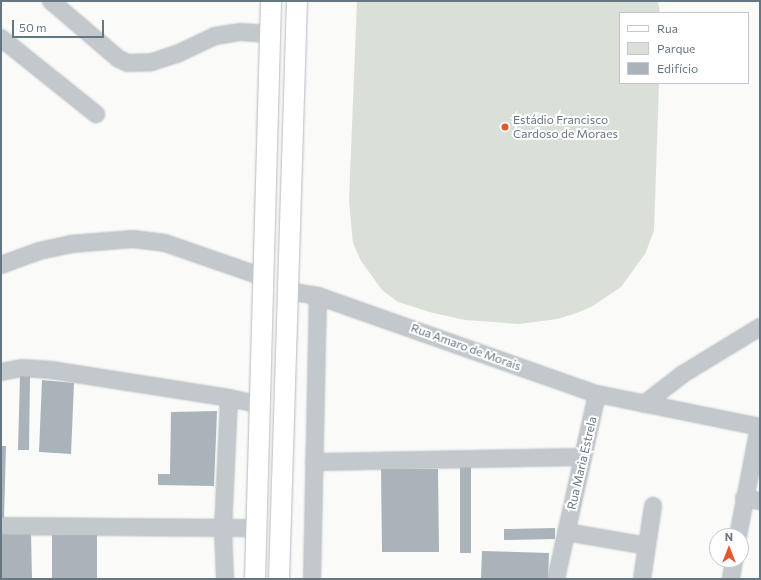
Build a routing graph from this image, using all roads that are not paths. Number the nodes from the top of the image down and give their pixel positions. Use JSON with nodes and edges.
{"nodes":[{"id":1,"x":51,"y":1,"type":"edge"},
{"id":2,"x":271,"y":1,"type":"edge"},
{"id":3,"x":297,"y":1,"type":"edge"},
{"id":4,"x":270,"y":34,"type":"junction"},
{"id":5,"x":1,"y":38,"type":"edge"},
{"id":6,"x":96,"y":114,"type":"dead end"},
{"id":7,"x":1,"y":265,"type":"edge"},
{"id":8,"x":263,"y":277,"type":"junction"},
{"id":9,"x":288,"y":291,"type":"junction"},
{"id":10,"x":318,"y":296,"type":"junction"},
{"id":11,"x":760,"y":327,"type":"edge"},
{"id":12,"x":1,"y":372,"type":"edge"},
{"id":13,"x":597,"y":394,"type":"junction"},
{"id":14,"x":229,"y":398,"type":"junction"},
{"id":15,"x":258,"y":404,"type":"junction"},
{"id":16,"x":644,"y":404,"type":"junction"},
{"id":17,"x":759,"y":427,"type":"edge"},
{"id":18,"x":582,"y":457,"type":"junction"},
{"id":19,"x":314,"y":462,"type":"junction"},
{"id":20,"x":744,"y":498,"type":"junction"},
{"id":21,"x":760,"y":501,"type":"edge"},
{"id":22,"x":653,"y":506,"type":"dead end"},
{"id":23,"x":1,"y":526,"type":"edge"},
{"id":24,"x":255,"y":528,"type":"junction"},
{"id":25,"x":739,"y":528,"type":"edge"},
{"id":26,"x":223,"y":529,"type":"junction"},
{"id":27,"x":566,"y":532,"type":"junction"},
{"id":28,"x":647,"y":546,"type":"junction"},
{"id":29,"x":733,"y":568,"type":"edge"},
{"id":30,"x":225,"y":579,"type":"edge"},
{"id":31,"x":255,"y":579,"type":"edge"},
{"id":32,"x":278,"y":579,"type":"edge"},
{"id":33,"x":312,"y":579,"type":"edge"},
{"id":34,"x":556,"y":579,"type":"edge"},
{"id":35,"x":642,"y":579,"type":"edge"},
{"id":36,"x":732,"y":579,"type":"edge"}],
"edges":[{"from":1,"to":4,"type":"street"},
{"from":2,"to":4,"type":"main road"},
{"from":3,"to":9,"type":"main road"},
{"from":4,"to":8,"type":"main road"},
{"from":5,"to":6,"type":"street"},
{"from":7,"to":8,"type":"street"},
{"from":8,"to":15,"type":"main road"},
{"from":9,"to":10,"type":"street","name":"Rua Amaro de Morais"},
{"from":9,"to":32,"type":"main road"},
{"from":10,"to":13,"type":"street","name":"Rua Amaro de Morais"},
{"from":10,"to":19,"type":"street"},
{"from":11,"to":16,"type":"street"},
{"from":12,"to":14,"type":"street"},
{"from":13,"to":16,"type":"street","name":"Rua Amaro de Morais"},
{"from":13,"to":18,"type":"street","name":"Rua Maria Estrela"},
{"from":14,"to":15,"type":"street"},
{"from":14,"to":26,"type":"street"},
{"from":15,"to":24,"type":"main road"},
{"from":16,"to":17,"type":"street","name":"Rua Amaro de Morais"},
{"from":17,"to":20,"type":"street"},
{"from":18,"to":19,"type":"street"},
{"from":18,"to":27,"type":"street","name":"Rua Maria Estrela"},
{"from":19,"to":33,"type":"street"},
{"from":20,"to":21,"type":"street"},
{"from":20,"to":25,"type":"street"},
{"from":22,"to":28,"type":"street"},
{"from":23,"to":26,"type":"street"},
{"from":24,"to":26,"type":"street"},
{"from":24,"to":31,"type":"main road"},
{"from":26,"to":30,"type":"street"},
{"from":27,"to":28,"type":"street"},
{"from":27,"to":34,"type":"street","name":"Rua Maria Estrela"},
{"from":28,"to":35,"type":"street"},
{"from":29,"to":36,"type":"street"}]}
